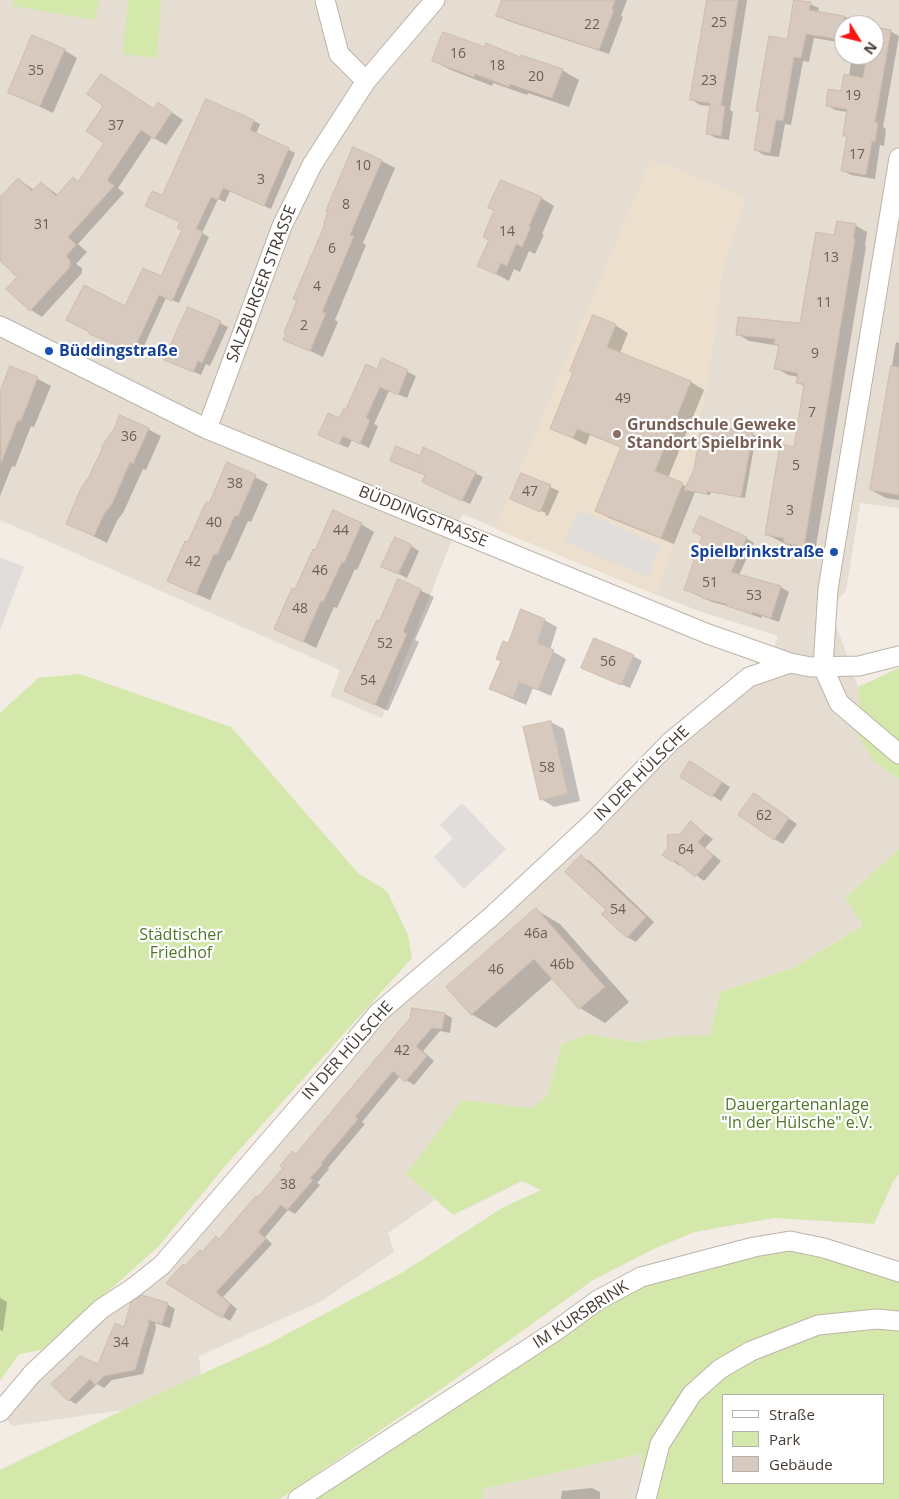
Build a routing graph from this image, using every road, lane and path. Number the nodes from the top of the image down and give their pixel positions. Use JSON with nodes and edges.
{"nodes":[{"id":1,"x":325,"y":0,"type":"edge"},
{"id":2,"x":435,"y":0,"type":"edge"},
{"id":3,"x":366,"y":81,"type":"junction"},
{"id":4,"x":899,"y":158,"type":"edge"},
{"id":5,"x":0,"y":326,"type":"edge"},
{"id":6,"x":207,"y":429,"type":"junction"},
{"id":7,"x":899,"y":656,"type":"edge"},
{"id":8,"x":790,"y":663,"type":"junction"},
{"id":9,"x":823,"y":667,"type":"junction"},
{"id":10,"x":899,"y":754,"type":"edge"},
{"id":11,"x":899,"y":1272,"type":"edge"},
{"id":12,"x":899,"y":1321,"type":"edge"},
{"id":13,"x":0,"y":1412,"type":"edge"},
{"id":14,"x":298,"y":1499,"type":"edge"},
{"id":15,"x":646,"y":1499,"type":"edge"}],
"edges":[{"from":1,"to":3,"type":"street"},
{"from":2,"to":3,"type":"street","name":"SALZBURGER STRASSE"},
{"from":3,"to":6,"type":"street","name":"SALZBURGER STRASSE"},
{"from":4,"to":9,"type":"street"},
{"from":5,"to":6,"type":"street","name":"BÜDDINGSTRASSE"},
{"from":6,"to":8,"type":"street","name":"BÜDDINGSTRASSE"},
{"from":7,"to":9,"type":"street","name":"BÜDDINGSTRASSE"},
{"from":8,"to":9,"type":"street","name":"BÜDDINGSTRASSE"},
{"from":8,"to":13,"type":"street","name":"IN DER HÜLSCHE"},
{"from":9,"to":10,"type":"street"},
{"from":11,"to":14,"type":"street","name":"IM KURSBRINK"},
{"from":12,"to":15,"type":"street"}]}
